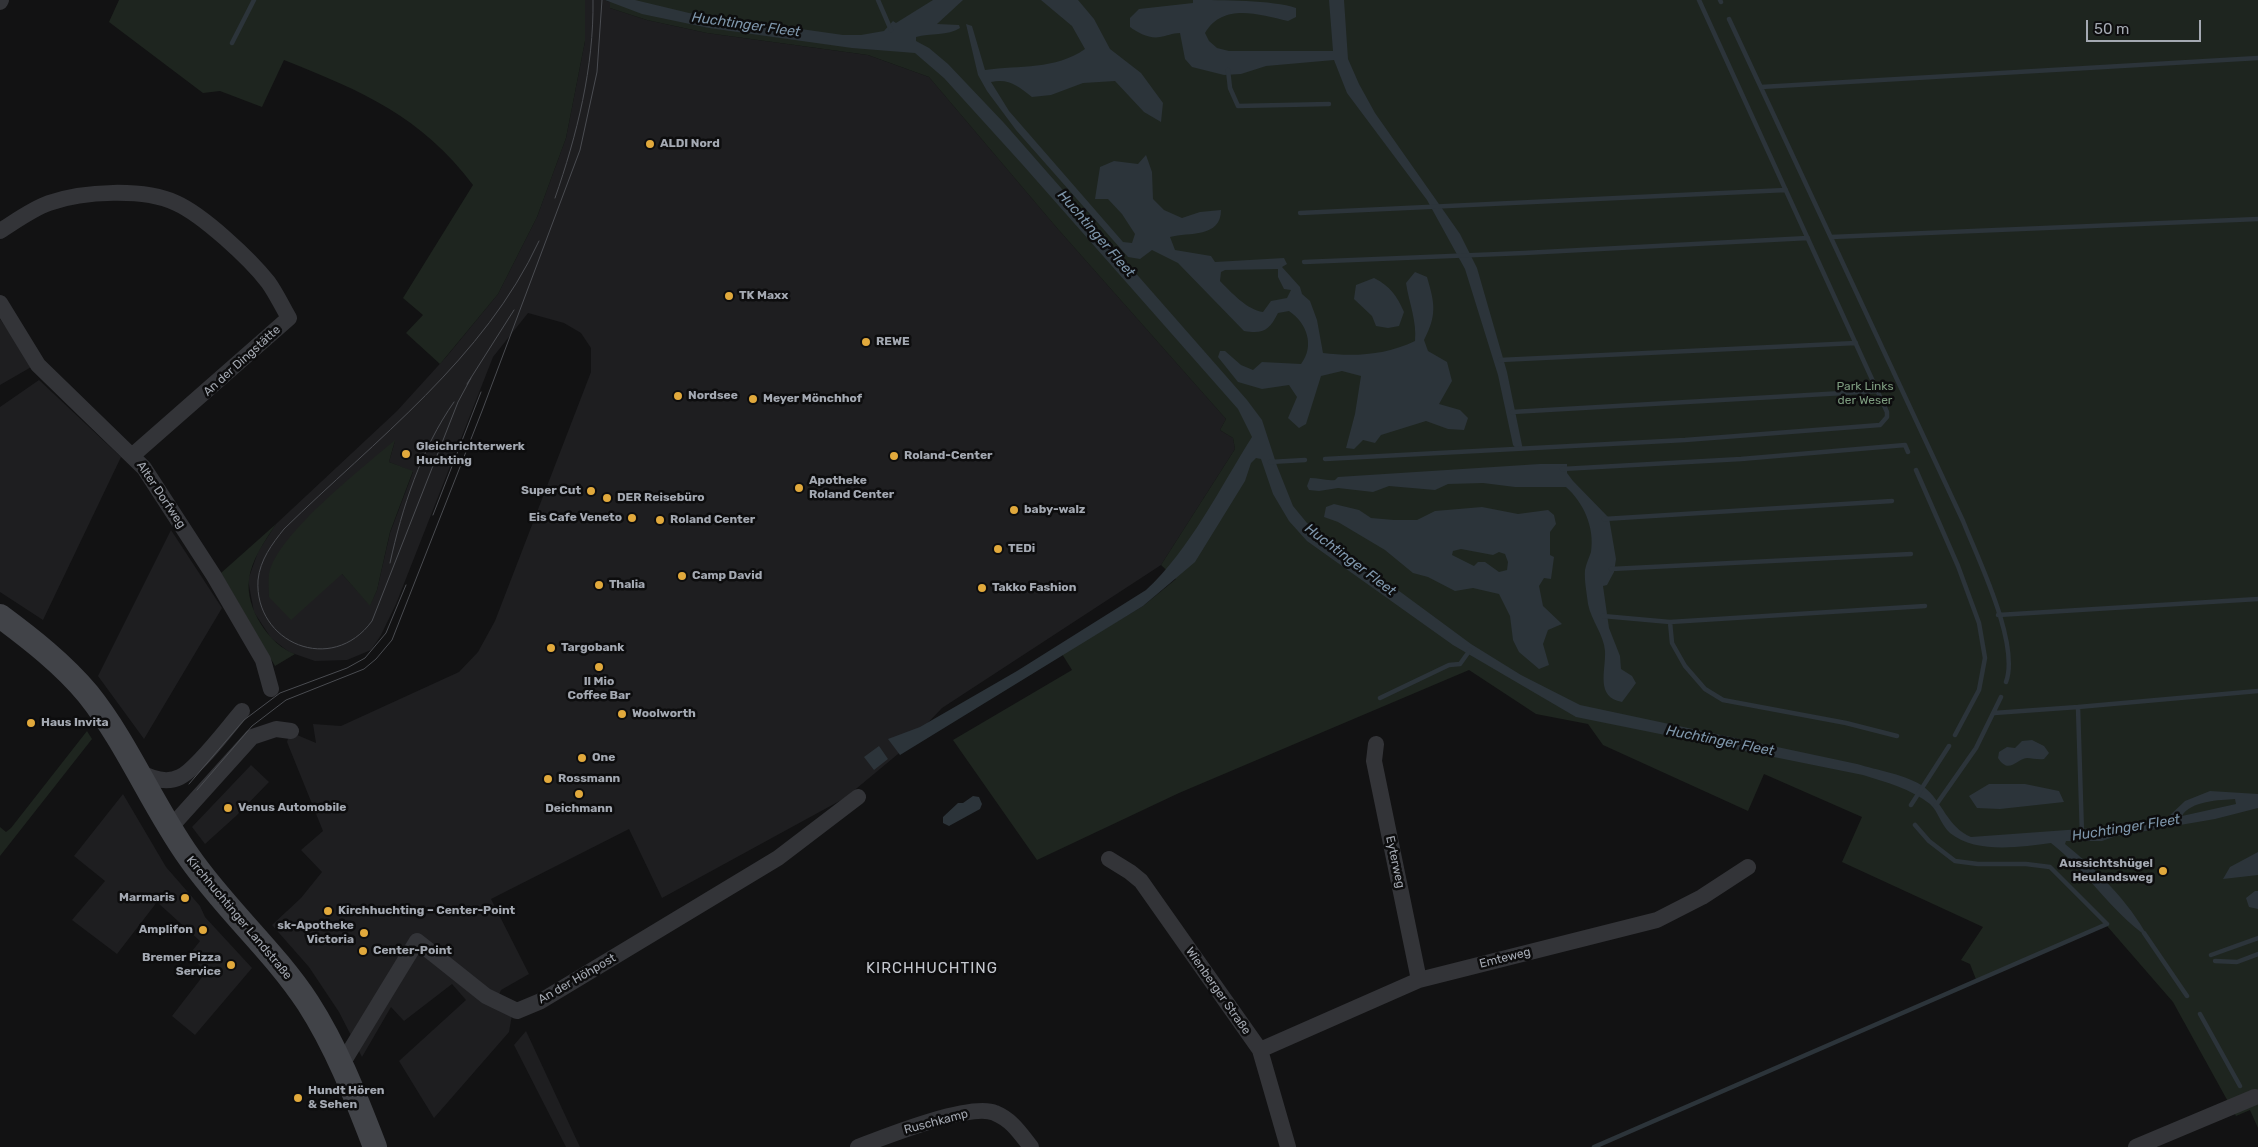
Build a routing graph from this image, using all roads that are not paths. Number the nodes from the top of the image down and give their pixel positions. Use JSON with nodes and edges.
{"nodes":[{"id":1,"x":0,"y":231,"type":"edge"},
{"id":2,"x":0,"y":303,"type":"edge"},
{"id":3,"x":133,"y":455,"type":"junction"},
{"id":4,"x":0,"y":616,"type":"edge"},
{"id":5,"x":271,"y":689,"type":"dead end"},
{"id":6,"x":242,"y":711,"type":"dead end"},
{"id":7,"x":290,"y":731,"type":"dead end"},
{"id":8,"x":1376,"y":744,"type":"dead end"},
{"id":9,"x":138,"y":771,"type":"junction"},
{"id":10,"x":858,"y":797,"type":"dead end"},
{"id":11,"x":170,"y":828,"type":"junction"},
{"id":12,"x":1109,"y":859,"type":"dead end"},
{"id":13,"x":1748,"y":867,"type":"dead end"},
{"id":14,"x":1419,"y":980,"type":"junction"},
{"id":15,"x":1260,"y":1050,"type":"junction"},
{"id":16,"x":342,"y":1064,"type":"junction"},
{"id":17,"x":2255,"y":1097,"type":"dead end"},
{"id":18,"x":375,"y":1147,"type":"edge"},
{"id":19,"x":858,"y":1147,"type":"edge"},
{"id":20,"x":1031,"y":1147,"type":"edge"},
{"id":21,"x":1288,"y":1147,"type":"edge"},
{"id":22,"x":2136,"y":1147,"type":"edge"}],
"edges":[{"from":1,"to":3,"type":"street","name":"An der Dingstätte"},
{"from":2,"to":3,"type":"street","name":"Alter Dorfweg"},
{"from":3,"to":5,"type":"street","name":"Alter Dorfweg"},
{"from":4,"to":9,"type":"main road","name":"Kirchhuchtinger Landstraße"},
{"from":6,"to":9,"type":"street"},
{"from":7,"to":11,"type":"street"},
{"from":8,"to":14,"type":"street","name":"Eyterweg"},
{"from":9,"to":11,"type":"main road","name":"Kirchhuchtinger Landstraße"},
{"from":10,"to":16,"type":"street","name":"An der Höhpost"},
{"from":11,"to":16,"type":"main road","name":"Kirchhuchtinger Landstraße"},
{"from":12,"to":15,"type":"street","name":"Wienberger Straße"},
{"from":13,"to":14,"type":"street","name":"Emteweg"},
{"from":14,"to":15,"type":"street","name":"Emteweg"},
{"from":15,"to":21,"type":"street","name":"Wienberger Straße"},
{"from":16,"to":18,"type":"main road","name":"Kirchhuchtinger Landstraße"},
{"from":17,"to":22,"type":"street"},
{"from":19,"to":20,"type":"street","name":"Ruschkamp"}]}
